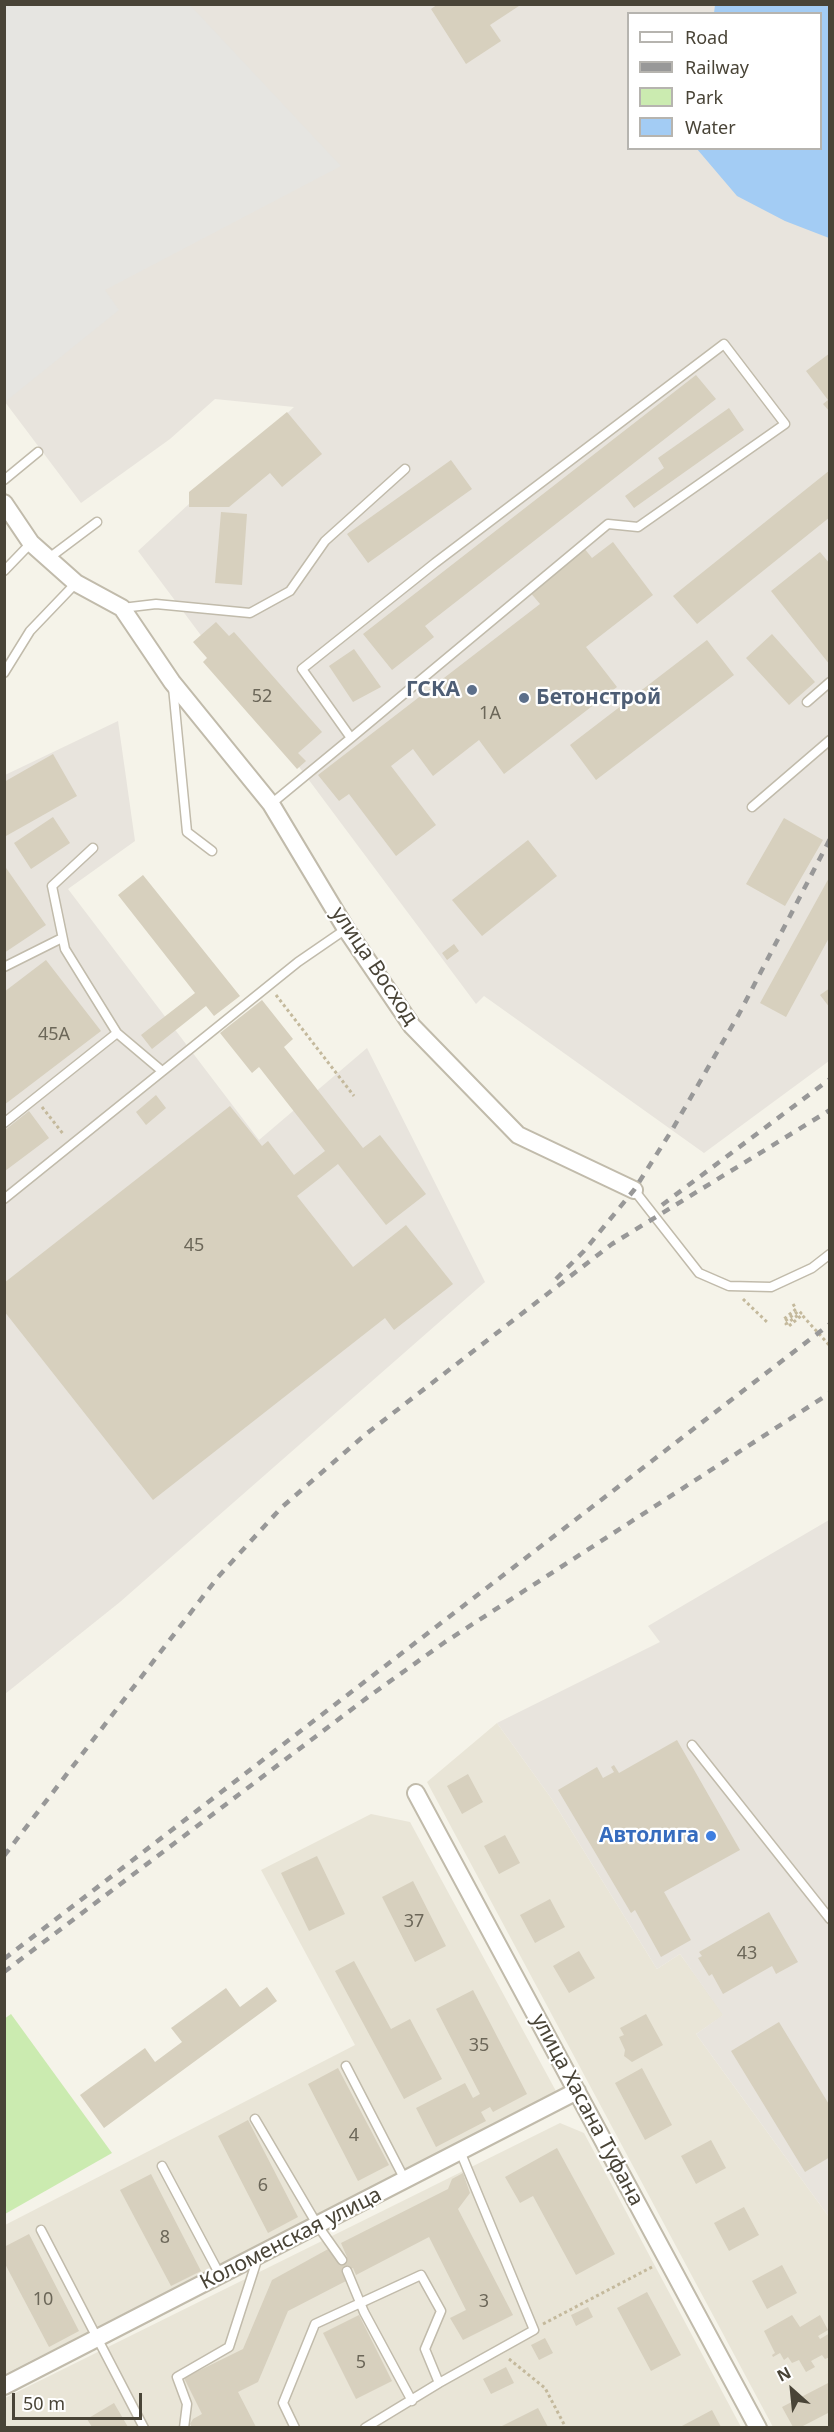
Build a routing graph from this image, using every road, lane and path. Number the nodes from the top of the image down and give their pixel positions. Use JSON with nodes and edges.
{"nodes":[{"id":1,"x":38,"y":452,"type":"dead end"},
{"id":2,"x":405,"y":469,"type":"dead end"},
{"id":3,"x":4,"y":480,"type":"edge"},
{"id":4,"x":4,"y":503,"type":"edge"},
{"id":5,"x":97,"y":522,"type":"dead end"},
{"id":6,"x":31,"y":543,"type":"junction"},
{"id":7,"x":49,"y":558,"type":"junction"},
{"id":8,"x":4,"y":571,"type":"edge"},
{"id":9,"x":76,"y":583,"type":"junction"},
{"id":10,"x":122,"y":609,"type":"junction"},
{"id":11,"x":4,"y":673,"type":"edge"},
{"id":12,"x":172,"y":682,"type":"junction"},
{"id":13,"x":830,"y":682,"type":"edge"},
{"id":14,"x":807,"y":702,"type":"dead end"},
{"id":15,"x":351,"y":738,"type":"junction"},
{"id":16,"x":830,"y":740,"type":"edge"},
{"id":17,"x":271,"y":804,"type":"junction"},
{"id":18,"x":752,"y":807,"type":"dead end"},
{"id":19,"x":93,"y":848,"type":"dead end"},
{"id":20,"x":212,"y":851,"type":"dead end"},
{"id":21,"x":346,"y":929,"type":"junction"},
{"id":22,"x":62,"y":938,"type":"junction"},
{"id":23,"x":4,"y":967,"type":"edge"},
{"id":24,"x":269,"y":986,"type":"junction"},
{"id":25,"x":117,"y":1033,"type":"junction"},
{"id":26,"x":162,"y":1071,"type":"junction"},
{"id":27,"x":354,"y":1096,"type":"dead end"},
{"id":28,"x":35,"y":1099,"type":"junction"},
{"id":29,"x":4,"y":1123,"type":"edge"},
{"id":30,"x":72,"y":1145,"type":"junction"},
{"id":31,"x":634,"y":1190,"type":"joint"},
{"id":32,"x":4,"y":1200,"type":"edge"},
{"id":33,"x":830,"y":1254,"type":"edge"},
{"id":34,"x":729,"y":1286,"type":"junction"},
{"id":35,"x":793,"y":1304,"type":"dead end"},
{"id":36,"x":768,"y":1323,"type":"dead end"},
{"id":37,"x":830,"y":1346,"type":"edge"},
{"id":38,"x":692,"y":1745,"type":"dead end"},
{"id":39,"x":416,"y":1793,"type":"dead end"},
{"id":40,"x":830,"y":1919,"type":"edge"},
{"id":41,"x":346,"y":2066,"type":"dead end"},
{"id":42,"x":577,"y":2091,"type":"junction"},
{"id":43,"x":255,"y":2119,"type":"dead end"},
{"id":44,"x":460,"y":2151,"type":"junction"},
{"id":45,"x":162,"y":2166,"type":"dead end"},
{"id":46,"x":405,"y":2180,"type":"junction"},
{"id":47,"x":318,"y":2226,"type":"junction"},
{"id":48,"x":41,"y":2230,"type":"dead end"},
{"id":49,"x":258,"y":2256,"type":"junction"},
{"id":50,"x":666,"y":2259,"type":"junction"},
{"id":51,"x":342,"y":2260,"type":"dead end"},
{"id":52,"x":347,"y":2271,"type":"dead end"},
{"id":53,"x":220,"y":2275,"type":"junction"},
{"id":54,"x":360,"y":2303,"type":"junction"},
{"id":55,"x":534,"y":2330,"type":"junction"},
{"id":56,"x":98,"y":2338,"type":"junction"},
{"id":57,"x":499,"y":2350,"type":"junction"},
{"id":58,"x":439,"y":2383,"type":"junction"},
{"id":59,"x":4,"y":2386,"type":"edge"},
{"id":60,"x":412,"y":2401,"type":"junction"},
{"id":61,"x":377,"y":2424,"type":"edge"},
{"id":62,"x":144,"y":2427,"type":"edge"},
{"id":63,"x":184,"y":2427,"type":"edge"},
{"id":64,"x":295,"y":2427,"type":"edge"},
{"id":65,"x":365,"y":2427,"type":"edge"},
{"id":66,"x":566,"y":2427,"type":"edge"},
{"id":67,"x":758,"y":2427,"type":"edge"}],
"edges":[{"from":1,"to":3,"type":"lane"},
{"from":2,"to":10,"type":"lane"},
{"from":4,"to":6,"type":"street","name":"улица Восход"},
{"from":5,"to":7,"type":"lane"},
{"from":6,"to":7,"type":"street","name":"улица Восход"},
{"from":6,"to":8,"type":"lane"},
{"from":7,"to":9,"type":"street","name":"улица Восход"},
{"from":9,"to":10,"type":"street","name":"улица Восход"},
{"from":9,"to":11,"type":"lane"},
{"from":10,"to":12,"type":"street","name":"улица Восход"},
{"from":12,"to":17,"type":"street","name":"улица Восход"},
{"from":12,"to":20,"type":"lane"},
{"from":13,"to":14,"type":"lane"},
{"from":15,"to":15,"type":"lane"},
{"from":15,"to":17,"type":"lane"},
{"from":16,"to":18,"type":"lane"},
{"from":17,"to":21,"type":"street","name":"улица Восход"},
{"from":19,"to":22,"type":"lane"},
{"from":21,"to":24,"type":"lane"},
{"from":21,"to":31,"type":"street","name":"улица Восход"},
{"from":22,"to":23,"type":"lane"},
{"from":22,"to":25,"type":"lane"},
{"from":24,"to":26,"type":"lane"},
{"from":24,"to":27,"type":"path"},
{"from":25,"to":26,"type":"lane"},
{"from":25,"to":28,"type":"lane"},
{"from":26,"to":30,"type":"lane"},
{"from":28,"to":29,"type":"lane"},
{"from":28,"to":30,"type":"path"},
{"from":30,"to":32,"type":"lane"},
{"from":31,"to":34,"type":"lane","name":"улица Восход"},
{"from":33,"to":34,"type":"lane","name":"улица Восход"},
{"from":34,"to":36,"type":"path"},
{"from":35,"to":37,"type":"path"},
{"from":38,"to":40,"type":"lane"},
{"from":39,"to":42,"type":"street","name":"улица Хасана Туфана"},
{"from":41,"to":46,"type":"lane"},
{"from":42,"to":44,"type":"street","name":"Коломенская улица"},
{"from":42,"to":50,"type":"street","name":"улица Хасана Туфана"},
{"from":43,"to":47,"type":"lane"},
{"from":44,"to":46,"type":"street","name":"Коломенская улица"},
{"from":44,"to":55,"type":"lane"},
{"from":45,"to":53,"type":"lane"},
{"from":46,"to":47,"type":"street","name":"Коломенская улица"},
{"from":47,"to":49,"type":"street","name":"Коломенская улица"},
{"from":47,"to":51,"type":"lane"},
{"from":48,"to":56,"type":"lane"},
{"from":49,"to":53,"type":"street","name":"Коломенская улица"},
{"from":49,"to":63,"type":"lane"},
{"from":50,"to":55,"type":"path"},
{"from":50,"to":67,"type":"street","name":"улица Хасана Туфана"},
{"from":52,"to":54,"type":"lane"},
{"from":53,"to":56,"type":"street","name":"Коломенская улица"},
{"from":54,"to":58,"type":"lane"},
{"from":54,"to":60,"type":"lane"},
{"from":54,"to":64,"type":"lane"},
{"from":55,"to":57,"type":"lane"},
{"from":56,"to":59,"type":"street","name":"Коломенская улица"},
{"from":56,"to":62,"type":"lane"},
{"from":57,"to":58,"type":"lane"},
{"from":57,"to":66,"type":"path"},
{"from":58,"to":60,"type":"lane"},
{"from":60,"to":61,"type":"lane"},
{"from":61,"to":65,"type":"lane"}]}
